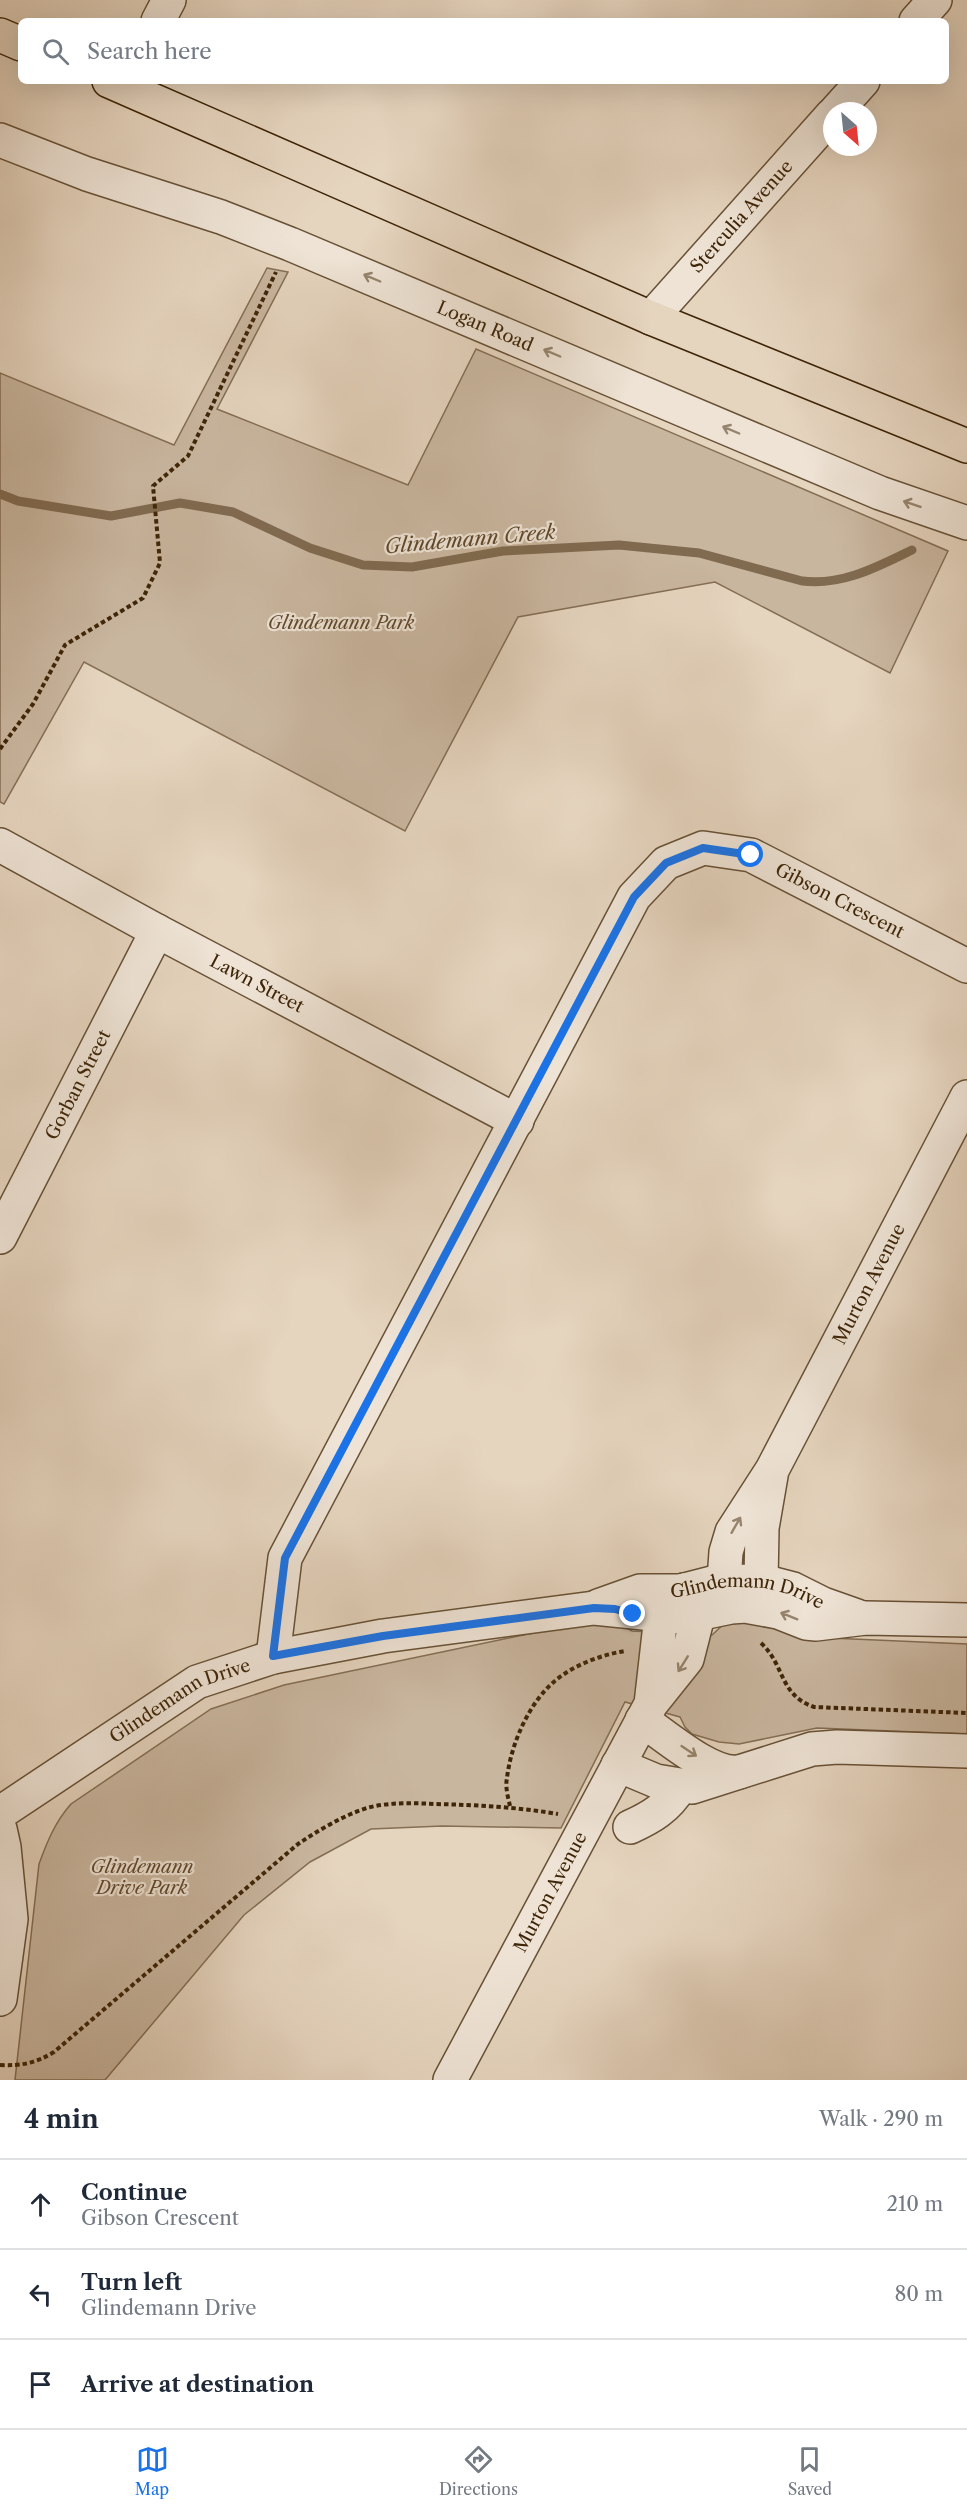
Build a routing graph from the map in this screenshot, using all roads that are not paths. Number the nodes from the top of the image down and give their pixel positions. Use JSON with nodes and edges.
{"nodes":[{"id":1,"x":169,"y":0,"type":"edge"},
{"id":2,"x":935,"y":0,"type":"edge"},
{"id":3,"x":160,"y":18,"type":"edge"},
{"id":4,"x":919,"y":18,"type":"edge"},
{"id":5,"x":0,"y":35,"type":"edge"},
{"id":6,"x":18,"y":43,"type":"edge"},
{"id":7,"x":122,"y":84,"type":"edge"},
{"id":8,"x":860,"y":84,"type":"edge"},
{"id":9,"x":844,"y":102,"type":"edge"},
{"id":10,"x":823,"y":125,"type":"edge"},
{"id":11,"x":0,"y":140,"type":"edge"},
{"id":12,"x":651,"y":318,"type":"junction"},
{"id":13,"x":967,"y":446,"type":"edge"},
{"id":14,"x":967,"y":523,"type":"edge"},
{"id":15,"x":0,"y":845,"type":"edge"},
{"id":16,"x":157,"y":931,"type":"junction"},
{"id":17,"x":967,"y":966,"type":"edge"},
{"id":18,"x":967,"y":1097,"type":"edge"},
{"id":19,"x":517,"y":1121,"type":"junction"},
{"id":20,"x":0,"y":1238,"type":"edge"},
{"id":21,"x":772,"y":1470,"type":"junction"},
{"id":22,"x":761,"y":1582,"type":"junction"},
{"id":23,"x":732,"y":1594,"type":"junction"},
{"id":24,"x":691,"y":1603,"type":"junction"},
{"id":25,"x":594,"y":1608,"type":"junction"},
{"id":26,"x":661,"y":1616,"type":"junction"},
{"id":27,"x":866,"y":1618,"type":"junction"},
{"id":28,"x":967,"y":1620,"type":"edge"},
{"id":29,"x":273,"y":1656,"type":"junction"},
{"id":30,"x":646,"y":1712,"type":"junction"},
{"id":31,"x":967,"y":1751,"type":"edge"},
{"id":32,"x":618,"y":1765,"type":"junction"},
{"id":33,"x":740,"y":1772,"type":"junction"},
{"id":34,"x":680,"y":1787,"type":"junction"},
{"id":35,"x":0,"y":1813,"type":"edge"},
{"id":36,"x":630,"y":1827,"type":"dead end"},
{"id":37,"x":0,"y":1828,"type":"edge"},
{"id":38,"x":0,"y":1999,"type":"edge"},
{"id":39,"x":450,"y":2080,"type":"edge"}],
"edges":[{"from":1,"to":3,"type":"street"},
{"from":2,"to":4,"type":"street"},
{"from":5,"to":6,"type":"main road"},
{"from":7,"to":12,"type":"main road"},
{"from":8,"to":9,"type":"street"},
{"from":10,"to":12,"type":"street","name":"Sterculia Avenue"},
{"from":14,"to":11,"type":"street","name":"Logan Road","one_way":true},
{"from":12,"to":13,"type":"main road"},
{"from":15,"to":16,"type":"street","name":"Lawn Street"},
{"from":16,"to":19,"type":"street","name":"Lawn Street"},
{"from":16,"to":20,"type":"street","name":"Gorban Street"},
{"from":17,"to":19,"type":"street","name":"Gibson Crescent"},
{"from":18,"to":21,"type":"street","name":"Murton Avenue"},
{"from":19,"to":29,"type":"street","name":"Gibson Crescent"},
{"from":21,"to":22,"type":"street","name":"Murton Avenue"},
{"from":23,"to":21,"type":"street","name":"Murton Avenue","one_way":true},
{"from":22,"to":23,"type":"street","name":"Glindemann Drive"},
{"from":22,"to":27,"type":"street","name":"Glindemann Drive"},
{"from":23,"to":24,"type":"street","name":"Glindemann Drive"},
{"from":27,"to":23,"type":"street","name":"Glindemann Drive","one_way":true},
{"from":24,"to":25,"type":"street","name":"Glindemann Drive"},
{"from":24,"to":26,"type":"street"},
{"from":24,"to":30,"type":"street","name":"Murton Avenue","one_way":true},
{"from":25,"to":26,"type":"street","name":"Glindemann Drive"},
{"from":25,"to":29,"type":"street","name":"Glindemann Drive"},
{"from":26,"to":30,"type":"street","name":"Murton Avenue"},
{"from":27,"to":28,"type":"street","name":"Glindemann Drive"},
{"from":29,"to":35,"type":"street","name":"Glindemann Drive"},
{"from":30,"to":32,"type":"street","name":"Murton Avenue"},
{"from":30,"to":33,"type":"street","one_way":true},
{"from":31,"to":33,"type":"street"},
{"from":32,"to":34,"type":"street"},
{"from":32,"to":39,"type":"street","name":"Murton Avenue"},
{"from":33,"to":34,"type":"street"},
{"from":34,"to":36,"type":"street"},
{"from":37,"to":38,"type":"street"}]}
